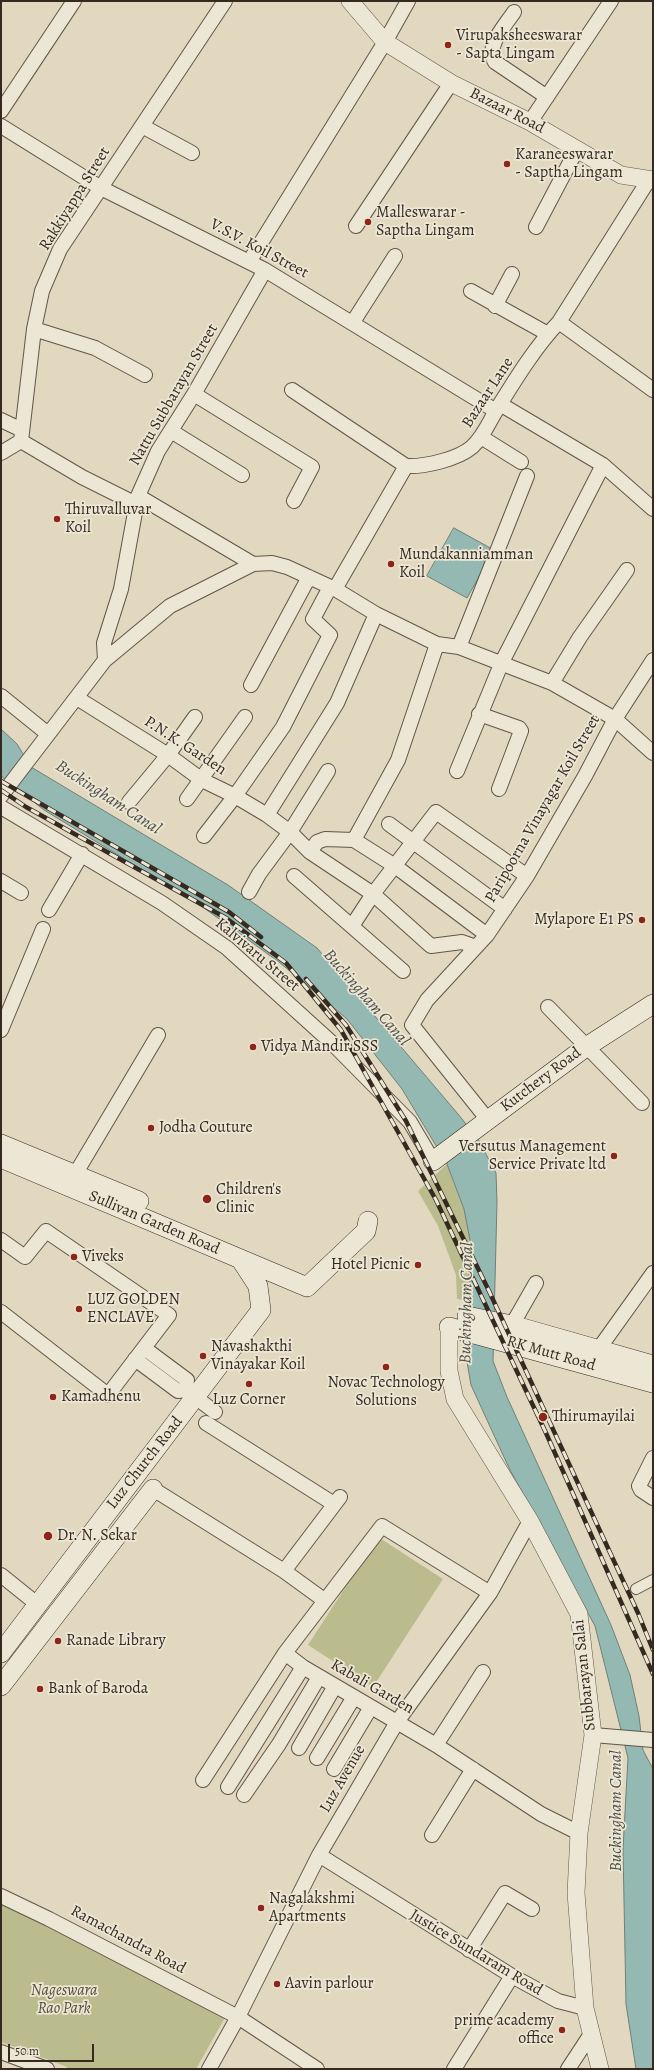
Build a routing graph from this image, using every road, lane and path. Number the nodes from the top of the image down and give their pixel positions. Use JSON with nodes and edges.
{"nodes":[{"id":1,"x":74,"y":1,"type":"edge"},
{"id":2,"x":224,"y":1,"type":"edge"},
{"id":3,"x":350,"y":1,"type":"edge"},
{"id":4,"x":408,"y":1,"type":"edge"},
{"id":5,"x":611,"y":1,"type":"edge"},
{"id":6,"x":514,"y":12,"type":"dead end"},
{"id":7,"x":385,"y":42,"type":"junction"},
{"id":8,"x":451,"y":83,"type":"junction"},
{"id":9,"x":547,"y":97,"type":"junction"},
{"id":10,"x":1,"y":112,"type":"edge"},
{"id":11,"x":530,"y":122,"type":"junction"},
{"id":12,"x":1,"y":126,"type":"edge"},
{"id":13,"x":142,"y":126,"type":"junction"},
{"id":14,"x":577,"y":149,"type":"junction"},
{"id":15,"x":192,"y":154,"type":"dead end"},
{"id":16,"x":650,"y":180,"type":"edge"},
{"id":17,"x":101,"y":188,"type":"junction"},
{"id":18,"x":356,"y":226,"type":"dead end"},
{"id":19,"x":536,"y":227,"type":"dead end"},
{"id":20,"x":395,"y":256,"type":"dead end"},
{"id":21,"x":249,"y":262,"type":"junction"},
{"id":22,"x":266,"y":270,"type":"junction"},
{"id":23,"x":512,"y":274,"type":"dead end"},
{"id":24,"x":471,"y":291,"type":"dead end"},
{"id":25,"x":495,"y":306,"type":"junction"},
{"id":26,"x":352,"y":322,"type":"junction"},
{"id":27,"x":559,"y":322,"type":"junction"},
{"id":28,"x":34,"y":329,"type":"junction"},
{"id":29,"x":548,"y":334,"type":"junction"},
{"id":30,"x":145,"y":375,"type":"dead end"},
{"id":31,"x":292,"y":390,"type":"dead end"},
{"id":32,"x":653,"y":390,"type":"edge"},
{"id":33,"x":194,"y":394,"type":"junction"},
{"id":34,"x":498,"y":407,"type":"junction"},
{"id":35,"x":1,"y":420,"type":"edge"},
{"id":36,"x":171,"y":431,"type":"junction"},
{"id":37,"x":21,"y":436,"type":"junction"},
{"id":38,"x":482,"y":437,"type":"junction"},
{"id":39,"x":1,"y":452,"type":"edge"},
{"id":40,"x":521,"y":462,"type":"dead end"},
{"id":41,"x":603,"y":465,"type":"junction"},
{"id":42,"x":406,"y":466,"type":"junction"},
{"id":43,"x":242,"y":475,"type":"dead end"},
{"id":44,"x":527,"y":476,"type":"dead end"},
{"id":45,"x":137,"y":500,"type":"junction"},
{"id":46,"x":294,"y":501,"type":"dead end"},
{"id":47,"x":653,"y":509,"type":"edge"},
{"id":48,"x":253,"y":564,"type":"junction"},
{"id":49,"x":627,"y":570,"type":"dead end"},
{"id":50,"x":309,"y":577,"type":"junction"},
{"id":51,"x":333,"y":588,"type":"junction"},
{"id":52,"x":376,"y":614,"type":"junction"},
{"id":53,"x":437,"y":644,"type":"junction"},
{"id":54,"x":459,"y":647,"type":"junction"},
{"id":55,"x":105,"y":660,"type":"junction"},
{"id":56,"x":653,"y":660,"type":"edge"},
{"id":57,"x":502,"y":662,"type":"junction"},
{"id":58,"x":552,"y":683,"type":"junction"},
{"id":59,"x":251,"y":685,"type":"dead end"},
{"id":60,"x":1,"y":696,"type":"edge"},
{"id":61,"x":78,"y":698,"type":"junction"},
{"id":62,"x":479,"y":714,"type":"junction"},
{"id":63,"x":195,"y":717,"type":"dead end"},
{"id":64,"x":245,"y":717,"type":"dead end"},
{"id":65,"x":615,"y":719,"type":"junction"},
{"id":66,"x":48,"y":734,"type":"junction"},
{"id":67,"x":653,"y":753,"type":"edge"},
{"id":68,"x":168,"y":755,"type":"junction"},
{"id":69,"x":328,"y":771,"type":"dead end"},
{"id":70,"x":457,"y":771,"type":"dead end"},
{"id":71,"x":202,"y":780,"type":"junction"},
{"id":72,"x":499,"y":789,"type":"dead end"},
{"id":73,"x":1,"y":796,"type":"edge"},
{"id":74,"x":235,"y":796,"type":"junction"},
{"id":75,"x":187,"y":799,"type":"dead end"},
{"id":76,"x":129,"y":802,"type":"dead end"},
{"id":77,"x":1,"y":807,"type":"edge"},
{"id":78,"x":267,"y":815,"type":"junction"},
{"id":79,"x":389,"y":824,"type":"dead end"},
{"id":80,"x":290,"y":832,"type":"junction"},
{"id":81,"x":204,"y":836,"type":"dead end"},
{"id":82,"x":354,"y":840,"type":"junction"},
{"id":83,"x":414,"y":842,"type":"junction"},
{"id":84,"x":310,"y":852,"type":"junction"},
{"id":85,"x":82,"y":854,"type":"junction"},
{"id":86,"x":395,"y":866,"type":"junction"},
{"id":87,"x":294,"y":876,"type":"dead end"},
{"id":88,"x":527,"y":876,"type":"junction"},
{"id":89,"x":1,"y":881,"type":"edge"},
{"id":90,"x":249,"y":892,"type":"dead end"},
{"id":91,"x":22,"y":893,"type":"dead end"},
{"id":92,"x":373,"y":894,"type":"junction"},
{"id":93,"x":505,"y":908,"type":"junction"},
{"id":94,"x":49,"y":910,"type":"dead end"},
{"id":95,"x":352,"y":926,"type":"junction"},
{"id":96,"x":43,"y":929,"type":"dead end"},
{"id":97,"x":487,"y":935,"type":"junction"},
{"id":98,"x":476,"y":947,"type":"junction"},
{"id":99,"x":403,"y":970,"type":"dead end"},
{"id":100,"x":653,"y":1004,"type":"edge"},
{"id":101,"x":548,"y":1008,"type":"dead end"},
{"id":102,"x":1,"y":1030,"type":"edge"},
{"id":103,"x":158,"y":1035,"type":"dead end"},
{"id":104,"x":586,"y":1047,"type":"junction"},
{"id":105,"x":642,"y":1103,"type":"dead end"},
{"id":106,"x":484,"y":1122,"type":"junction"},
{"id":107,"x":1,"y":1144,"type":"edge"},
{"id":108,"x":1,"y":1158,"type":"edge"},
{"id":109,"x":437,"y":1158,"type":"joint"},
{"id":110,"x":72,"y":1180,"type":"junction"},
{"id":111,"x":138,"y":1201,"type":"dead end"},
{"id":112,"x":368,"y":1221,"type":"dead end"},
{"id":113,"x":1,"y":1240,"type":"edge"},
{"id":114,"x":241,"y":1260,"type":"junction"},
{"id":115,"x":653,"y":1273,"type":"edge"},
{"id":116,"x":536,"y":1283,"type":"dead end"},
{"id":117,"x":1,"y":1312,"type":"edge"},
{"id":118,"x":461,"y":1325,"type":"junction"},
{"id":119,"x":509,"y":1325,"type":"junction"},
{"id":120,"x":598,"y":1350,"type":"junction"},
{"id":121,"x":139,"y":1353,"type":"junction"},
{"id":122,"x":653,"y":1365,"type":"edge"},
{"id":123,"x":653,"y":1383,"type":"edge"},
{"id":124,"x":191,"y":1394,"type":"junction"},
{"id":125,"x":215,"y":1412,"type":"dead end"},
{"id":126,"x":206,"y":1424,"type":"dead end"},
{"id":127,"x":653,"y":1458,"type":"edge"},
{"id":128,"x":153,"y":1489,"type":"joint"},
{"id":129,"x":653,"y":1498,"type":"edge"},
{"id":130,"x":530,"y":1521,"type":"junction"},
{"id":131,"x":69,"y":1561,"type":"junction"},
{"id":132,"x":284,"y":1571,"type":"junction"},
{"id":133,"x":88,"y":1574,"type":"junction"},
{"id":134,"x":1,"y":1575,"type":"edge"},
{"id":135,"x":653,"y":1580,"type":"edge"},
{"id":136,"x":636,"y":1589,"type":"dead end"},
{"id":137,"x":490,"y":1593,"type":"junction"},
{"id":138,"x":324,"y":1600,"type":"junction"},
{"id":139,"x":37,"y":1604,"type":"junction"},
{"id":140,"x":1,"y":1653,"type":"edge"},
{"id":141,"x":285,"y":1653,"type":"junction"},
{"id":142,"x":303,"y":1667,"type":"junction"},
{"id":143,"x":483,"y":1672,"type":"dead end"},
{"id":144,"x":319,"y":1677,"type":"junction"},
{"id":145,"x":1,"y":1686,"type":"edge"},
{"id":146,"x":335,"y":1686,"type":"junction"},
{"id":147,"x":354,"y":1697,"type":"junction"},
{"id":148,"x":371,"y":1707,"type":"junction"},
{"id":149,"x":397,"y":1722,"type":"junction"},
{"id":150,"x":599,"y":1736,"type":"junction"},
{"id":151,"x":653,"y":1740,"type":"edge"},
{"id":152,"x":436,"y":1745,"type":"junction"},
{"id":153,"x":299,"y":1748,"type":"dead end"},
{"id":154,"x":317,"y":1758,"type":"dead end"},
{"id":155,"x":334,"y":1769,"type":"dead end"},
{"id":156,"x":472,"y":1769,"type":"junction"},
{"id":157,"x":203,"y":1780,"type":"dead end"},
{"id":158,"x":228,"y":1787,"type":"dead end"},
{"id":159,"x":244,"y":1796,"type":"dead end"},
{"id":160,"x":578,"y":1833,"type":"junction"},
{"id":161,"x":432,"y":1835,"type":"dead end"},
{"id":162,"x":319,"y":1855,"type":"junction"},
{"id":163,"x":1,"y":1896,"type":"edge"},
{"id":164,"x":532,"y":1909,"type":"dead end"},
{"id":165,"x":469,"y":1950,"type":"junction"},
{"id":166,"x":512,"y":1976,"type":"junction"},
{"id":167,"x":585,"y":2008,"type":"junction"},
{"id":168,"x":238,"y":2017,"type":"junction"},
{"id":169,"x":591,"y":2034,"type":"junction"},
{"id":170,"x":1,"y":2052,"type":"edge"},
{"id":171,"x":47,"y":2069,"type":"edge"},
{"id":172,"x":209,"y":2069,"type":"edge"},
{"id":173,"x":317,"y":2069,"type":"edge"},
{"id":174,"x":454,"y":2069,"type":"edge"},
{"id":175,"x":568,"y":2069,"type":"edge"},
{"id":176,"x":600,"y":2069,"type":"edge"}],
"edges":[{"from":1,"to":10,"type":"street"},
{"from":2,"to":13,"type":"street","name":"Rakkiyappa Street"},
{"from":3,"to":7,"type":"street","name":"Bazaar Road"},
{"from":4,"to":7,"type":"street"},
{"from":5,"to":9,"type":"street"},
{"from":6,"to":9,"type":"street"},
{"from":7,"to":8,"type":"street","name":"Bazaar Road"},
{"from":7,"to":21,"type":"street"},
{"from":8,"to":11,"type":"street","name":"Bazaar Road"},
{"from":8,"to":18,"type":"street"},
{"from":9,"to":11,"type":"street"},
{"from":11,"to":14,"type":"street","name":"Bazaar Road"},
{"from":12,"to":17,"type":"street","name":"V.S.V. Koil Street"},
{"from":13,"to":15,"type":"street"},
{"from":13,"to":17,"type":"street","name":"Rakkiyappa Street"},
{"from":14,"to":16,"type":"street","name":"Bazaar Road"},
{"from":14,"to":19,"type":"street"},
{"from":16,"to":27,"type":"street","name":"Bazaar Lane"},
{"from":17,"to":21,"type":"street","name":"V.S.V. Koil Street"},
{"from":17,"to":28,"type":"street","name":"Rakkiyappa Street"},
{"from":20,"to":26,"type":"street"},
{"from":21,"to":22,"type":"street","name":"V.S.V. Koil Street"},
{"from":22,"to":26,"type":"street","name":"V.S.V. Koil Street"},
{"from":22,"to":33,"type":"street","name":"Nattu Subbarayan Street"},
{"from":23,"to":25,"type":"street"},
{"from":24,"to":25,"type":"street"},
{"from":25,"to":29,"type":"street"},
{"from":26,"to":34,"type":"street","name":"V.S.V. Koil Street"},
{"from":27,"to":29,"type":"street","name":"Bazaar Lane"},
{"from":27,"to":32,"type":"street"},
{"from":28,"to":30,"type":"street"},
{"from":28,"to":37,"type":"street","name":"Rakkiyappa Street"},
{"from":29,"to":34,"type":"street","name":"Bazaar Lane"},
{"from":31,"to":42,"type":"street"},
{"from":33,"to":36,"type":"street","name":"Nattu Subbarayan Street"},
{"from":33,"to":46,"type":"street"},
{"from":34,"to":38,"type":"street","name":"Bazaar Lane"},
{"from":34,"to":41,"type":"street","name":"V.S.V. Koil Street"},
{"from":35,"to":37,"type":"street"},
{"from":36,"to":43,"type":"street"},
{"from":36,"to":45,"type":"street","name":"Nattu Subbarayan Street"},
{"from":37,"to":39,"type":"street"},
{"from":37,"to":45,"type":"street"},
{"from":38,"to":40,"type":"street"},
{"from":38,"to":42,"type":"street","name":"Bazaar Lane"},
{"from":41,"to":47,"type":"street","name":"V.S.V. Koil Street"},
{"from":41,"to":57,"type":"street"},
{"from":42,"to":51,"type":"street"},
{"from":44,"to":54,"type":"street"},
{"from":45,"to":48,"type":"street"},
{"from":45,"to":55,"type":"street","name":"Nattu Subbarayan Street"},
{"from":48,"to":50,"type":"street"},
{"from":48,"to":55,"type":"street"},
{"from":49,"to":58,"type":"street"},
{"from":50,"to":51,"type":"street"},
{"from":50,"to":59,"type":"street"},
{"from":51,"to":52,"type":"street"},
{"from":51,"to":74,"type":"street"},
{"from":52,"to":53,"type":"street"},
{"from":52,"to":78,"type":"street"},
{"from":53,"to":54,"type":"street"},
{"from":53,"to":82,"type":"street"},
{"from":54,"to":57,"type":"street"},
{"from":55,"to":61,"type":"street"},
{"from":56,"to":65,"type":"street","name":"Paripoorna Vinayagar Koil Street"},
{"from":57,"to":58,"type":"street"},
{"from":57,"to":62,"type":"street"},
{"from":58,"to":65,"type":"street"},
{"from":60,"to":66,"type":"street"},
{"from":61,"to":66,"type":"street"},
{"from":61,"to":68,"type":"street","name":"P.N.K. Garden"},
{"from":62,"to":70,"type":"street"},
{"from":62,"to":72,"type":"street"},
{"from":63,"to":68,"type":"street"},
{"from":64,"to":71,"type":"street"},
{"from":65,"to":67,"type":"street"},
{"from":65,"to":88,"type":"street","name":"Paripoorna Vinayagar Koil Street"},
{"from":66,"to":73,"type":"street"},
{"from":68,"to":71,"type":"street","name":"P.N.K. Garden"},
{"from":68,"to":76,"type":"street"},
{"from":69,"to":80,"type":"street"},
{"from":71,"to":74,"type":"street","name":"P.N.K. Garden"},
{"from":71,"to":75,"type":"street"},
{"from":74,"to":78,"type":"street","name":"P.N.K. Garden"},
{"from":74,"to":81,"type":"street"},
{"from":77,"to":85,"type":"street","name":"Kalvivaru Street"},
{"from":78,"to":80,"type":"street","name":"P.N.K. Garden"},
{"from":79,"to":83,"type":"street"},
{"from":80,"to":84,"type":"street","name":"P.N.K. Garden"},
{"from":80,"to":90,"type":"street"},
{"from":82,"to":84,"type":"street"},
{"from":82,"to":86,"type":"street"},
{"from":83,"to":86,"type":"street"},
{"from":83,"to":88,"type":"street"},
{"from":83,"to":93,"type":"street"},
{"from":84,"to":92,"type":"street","name":"P.N.K. Garden"},
{"from":85,"to":94,"type":"street"},
{"from":85,"to":109,"type":"street","name":"Kalvivaru Street"},
{"from":86,"to":92,"type":"street"},
{"from":86,"to":97,"type":"street"},
{"from":87,"to":95,"type":"street"},
{"from":88,"to":93,"type":"street","name":"Paripoorna Vinayagar Koil Street"},
{"from":89,"to":91,"type":"street"},
{"from":92,"to":95,"type":"street"},
{"from":92,"to":98,"type":"street","name":"P.N.K. Garden"},
{"from":93,"to":97,"type":"street","name":"Paripoorna Vinayagar Koil Street"},
{"from":95,"to":99,"type":"street"},
{"from":96,"to":102,"type":"street"},
{"from":97,"to":98,"type":"street","name":"Paripoorna Vinayagar Koil Street"},
{"from":98,"to":106,"type":"street","name":"Paripoorna Vinayagar Koil Street"},
{"from":100,"to":104,"type":"main road","name":"Kutchery Road"},
{"from":101,"to":104,"type":"street"},
{"from":103,"to":110,"type":"street"},
{"from":104,"to":105,"type":"street"},
{"from":104,"to":106,"type":"main road","name":"Kutchery Road"},
{"from":106,"to":109,"type":"main road","name":"Kutchery Road"},
{"from":107,"to":110,"type":"main road"},
{"from":108,"to":110,"type":"main road","name":"Sullivan Garden Road"},
{"from":110,"to":111,"type":"main road"},
{"from":110,"to":114,"type":"main road","name":"Sullivan Garden Road"},
{"from":112,"to":114,"type":"main road","name":"Sullivan Garden Road"},
{"from":113,"to":121,"type":"street"},
{"from":114,"to":124,"type":"main road","name":"Luz Church Road"},
{"from":115,"to":120,"type":"street"},
{"from":116,"to":119,"type":"street"},
{"from":117,"to":121,"type":"street"},
{"from":118,"to":119,"type":"main road","name":"RK Mutt Road"},
{"from":118,"to":123,"type":"main road","name":"RK Mutt Road"},
{"from":118,"to":130,"type":"street","name":"Subbarayan Salai"},
{"from":119,"to":120,"type":"main road","name":"RK Mutt Road"},
{"from":120,"to":122,"type":"main road","name":"RK Mutt Road"},
{"from":121,"to":124,"type":"street"},
{"from":124,"to":125,"type":"street"},
{"from":124,"to":131,"type":"main road","name":"Luz Church Road"},
{"from":126,"to":132,"type":"street"},
{"from":127,"to":129,"type":"street"},
{"from":128,"to":132,"type":"street"},
{"from":128,"to":133,"type":"main road","name":"Luz Church Road"},
{"from":130,"to":137,"type":"street","name":"Luz Avenue"},
{"from":130,"to":150,"type":"street","name":"Subbarayan Salai"},
{"from":131,"to":133,"type":"main road"},
{"from":131,"to":139,"type":"main road","name":"Luz Church Road"},
{"from":132,"to":138,"type":"street"},
{"from":133,"to":145,"type":"main road","name":"Luz Church Road"},
{"from":134,"to":139,"type":"street"},
{"from":135,"to":136,"type":"street"},
{"from":137,"to":138,"type":"street"},
{"from":137,"to":149,"type":"street","name":"Luz Avenue"},
{"from":138,"to":141,"type":"street"},
{"from":139,"to":140,"type":"main road","name":"Luz Church Road"},
{"from":141,"to":142,"type":"street","name":"Kabali Garden"},
{"from":141,"to":157,"type":"street"},
{"from":142,"to":144,"type":"street","name":"Kabali Garden"},
{"from":142,"to":158,"type":"street"},
{"from":143,"to":152,"type":"street"},
{"from":144,"to":146,"type":"street","name":"Kabali Garden"},
{"from":144,"to":159,"type":"street"},
{"from":146,"to":147,"type":"street","name":"Kabali Garden"},
{"from":146,"to":153,"type":"street"},
{"from":147,"to":148,"type":"street","name":"Kabali Garden"},
{"from":147,"to":154,"type":"street"},
{"from":148,"to":149,"type":"street","name":"Kabali Garden"},
{"from":148,"to":155,"type":"street"},
{"from":149,"to":152,"type":"street","name":"Kabali Garden"},
{"from":149,"to":162,"type":"street","name":"Luz Avenue"},
{"from":150,"to":151,"type":"street"},
{"from":150,"to":160,"type":"street","name":"Subbarayan Salai"},
{"from":152,"to":156,"type":"street","name":"Kabali Garden"},
{"from":156,"to":160,"type":"street","name":"Kabali Garden"},
{"from":156,"to":161,"type":"street"},
{"from":160,"to":167,"type":"street","name":"Subbarayan Salai"},
{"from":162,"to":165,"type":"street","name":"Justice Sundaram Road"},
{"from":162,"to":168,"type":"street","name":"Luz Avenue"},
{"from":163,"to":168,"type":"street","name":"Ramachandra Road"},
{"from":164,"to":165,"type":"street"},
{"from":165,"to":166,"type":"street","name":"Justice Sundaram Road"},
{"from":166,"to":167,"type":"street","name":"Justice Sundaram Road"},
{"from":166,"to":174,"type":"street"},
{"from":167,"to":169,"type":"street"},
{"from":168,"to":172,"type":"street","name":"Luz Avenue"},
{"from":168,"to":173,"type":"street","name":"Ramachandra Road"},
{"from":169,"to":175,"type":"street"},
{"from":169,"to":176,"type":"street"},
{"from":170,"to":171,"type":"street"}]}
